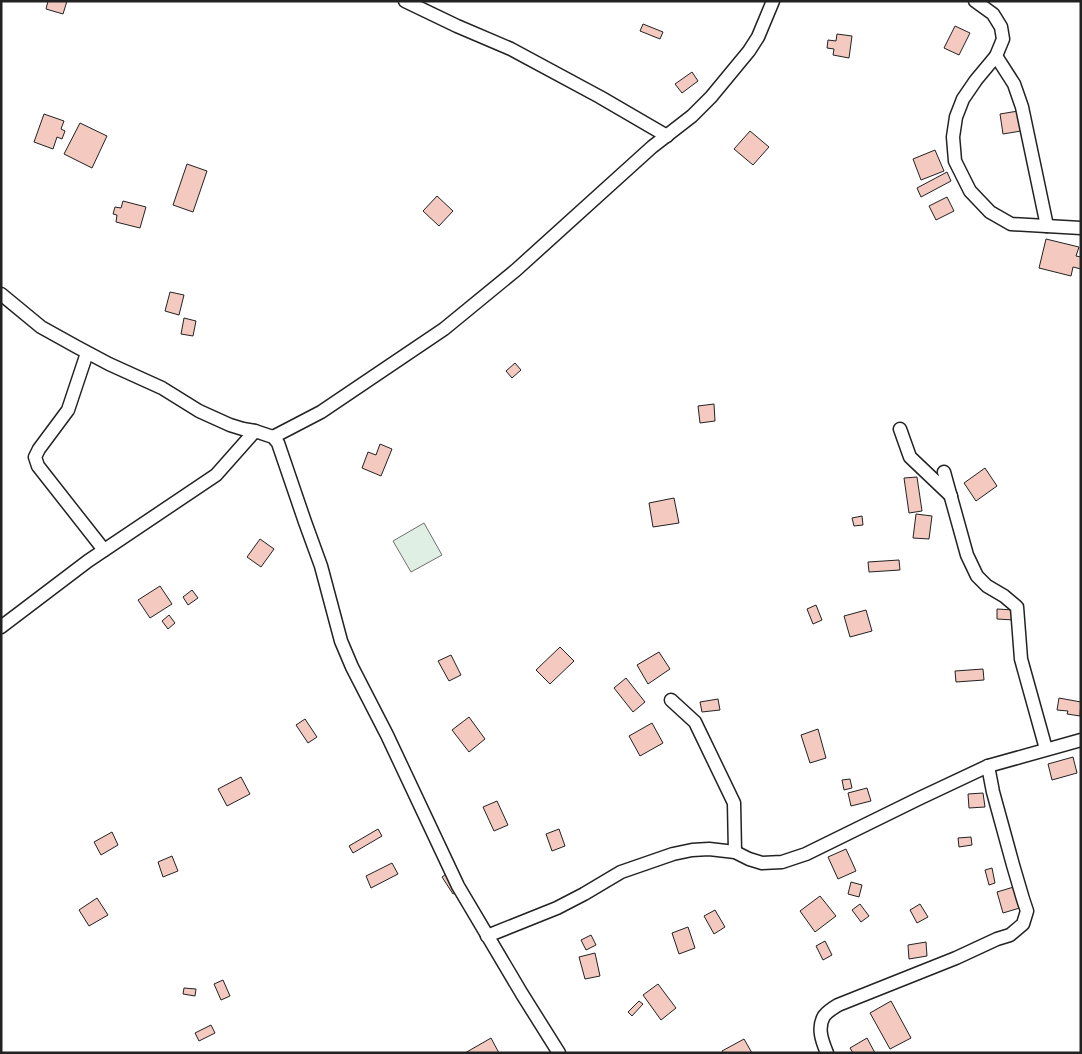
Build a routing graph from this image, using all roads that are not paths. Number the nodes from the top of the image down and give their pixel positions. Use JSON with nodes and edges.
{"nodes":[{"id":1,"x":405,"y":1,"type":"edge"},
{"id":2,"x":773,"y":1,"type":"edge"},
{"id":3,"x":975,"y":1,"type":"edge"},
{"id":4,"x":996,"y":56,"type":"junction"},
{"id":5,"x":667,"y":136,"type":"junction"},
{"id":6,"x":1047,"y":226,"type":"junction"},
{"id":7,"x":1081,"y":228,"type":"edge"},
{"id":8,"x":1,"y":294,"type":"edge"},
{"id":9,"x":87,"y":353,"type":"junction"},
{"id":10,"x":255,"y":430,"type":"junction"},
{"id":11,"x":900,"y":430,"type":"dead end"},
{"id":12,"x":273,"y":437,"type":"junction"},
{"id":13,"x":944,"y":472,"type":"dead end"},
{"id":14,"x":951,"y":496,"type":"junction"},
{"id":15,"x":104,"y":550,"type":"junction"},
{"id":16,"x":1,"y":627,"type":"edge"},
{"id":17,"x":671,"y":700,"type":"dead end"},
{"id":18,"x":1081,"y":740,"type":"edge"},
{"id":19,"x":1046,"y":750,"type":"junction"},
{"id":20,"x":988,"y":766,"type":"junction"},
{"id":21,"x":735,"y":852,"type":"junction"},
{"id":22,"x":487,"y":936,"type":"junction"},
{"id":23,"x":560,"y":1053,"type":"edge"},
{"id":24,"x":827,"y":1053,"type":"edge"}],
"edges":[{"from":1,"to":5,"type":"street"},
{"from":2,"to":5,"type":"street"},
{"from":3,"to":4,"type":"street"},
{"from":4,"to":6,"type":"street"},
{"from":4,"to":6,"type":"street"},
{"from":5,"to":12,"type":"street"},
{"from":6,"to":7,"type":"street"},
{"from":8,"to":9,"type":"street"},
{"from":9,"to":10,"type":"street"},
{"from":9,"to":15,"type":"street"},
{"from":10,"to":12,"type":"street"},
{"from":10,"to":15,"type":"street"},
{"from":11,"to":14,"type":"street"},
{"from":12,"to":22,"type":"street"},
{"from":13,"to":14,"type":"street"},
{"from":14,"to":19,"type":"street"},
{"from":15,"to":16,"type":"street"},
{"from":17,"to":21,"type":"street"},
{"from":18,"to":19,"type":"street"},
{"from":19,"to":20,"type":"street"},
{"from":20,"to":21,"type":"street"},
{"from":20,"to":24,"type":"street"},
{"from":21,"to":22,"type":"street"},
{"from":22,"to":23,"type":"street"}]}
